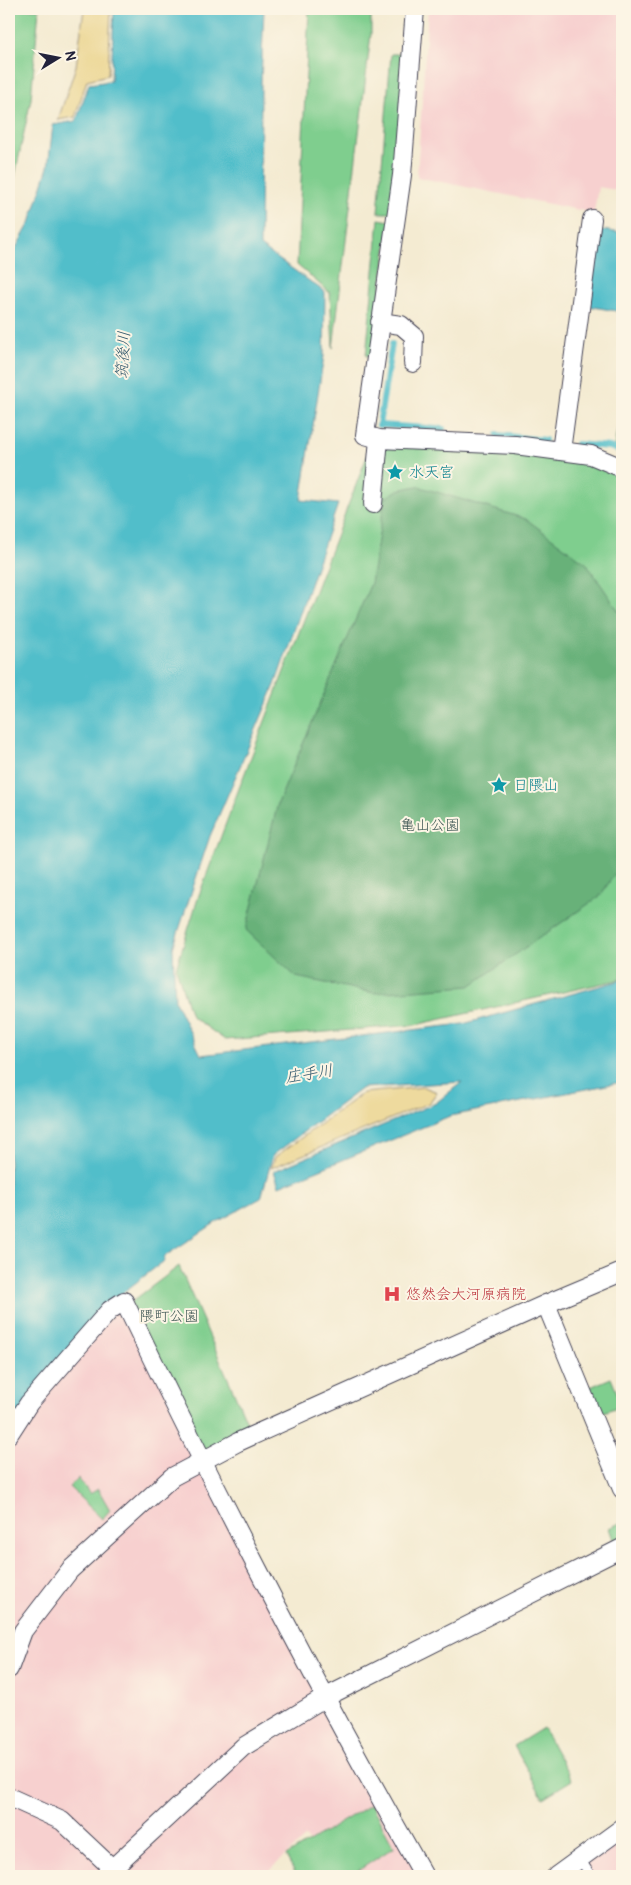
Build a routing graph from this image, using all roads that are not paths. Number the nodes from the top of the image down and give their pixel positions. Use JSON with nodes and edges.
{"nodes":[{"id":1,"x":415,"y":9,"type":"edge"},
{"id":2,"x":592,"y":219,"type":"dead end"},
{"id":3,"x":380,"y":322,"type":"junction"},
{"id":4,"x":413,"y":363,"type":"dead end"},
{"id":5,"x":379,"y":439,"type":"junction"},
{"id":6,"x":561,"y":451,"type":"junction"},
{"id":7,"x":622,"y":468,"type":"edge"},
{"id":8,"x":373,"y":504,"type":"dead end"},
{"id":9,"x":622,"y":1272,"type":"edge"},
{"id":10,"x":546,"y":1304,"type":"junction"},
{"id":11,"x":9,"y":1434,"type":"edge"},
{"id":12,"x":201,"y":1461,"type":"junction"},
{"id":13,"x":622,"y":1489,"type":"edge"},
{"id":14,"x":622,"y":1548,"type":"edge"},
{"id":15,"x":9,"y":1669,"type":"edge"},
{"id":16,"x":324,"y":1698,"type":"junction"},
{"id":17,"x":9,"y":1797,"type":"edge"},
{"id":18,"x":622,"y":1828,"type":"edge"},
{"id":19,"x":580,"y":1860,"type":"junction"},
{"id":20,"x":108,"y":1872,"type":"edge"},
{"id":21,"x":424,"y":1876,"type":"edge"},
{"id":22,"x":556,"y":1876,"type":"edge"},
{"id":23,"x":591,"y":1876,"type":"edge"}],
"edges":[{"from":1,"to":3,"type":"street"},
{"from":2,"to":6,"type":"street"},
{"from":3,"to":4,"type":"street"},
{"from":3,"to":5,"type":"street"},
{"from":5,"to":6,"type":"street"},
{"from":5,"to":8,"type":"street"},
{"from":6,"to":7,"type":"street"},
{"from":9,"to":10,"type":"street"},
{"from":10,"to":12,"type":"street"},
{"from":10,"to":13,"type":"street"},
{"from":11,"to":12,"type":"street"},
{"from":12,"to":15,"type":"street"},
{"from":12,"to":16,"type":"street"},
{"from":14,"to":16,"type":"street"},
{"from":16,"to":20,"type":"street"},
{"from":16,"to":21,"type":"street"},
{"from":17,"to":20,"type":"street"},
{"from":18,"to":19,"type":"street"},
{"from":19,"to":22,"type":"street"},
{"from":19,"to":23,"type":"lane"}]}
